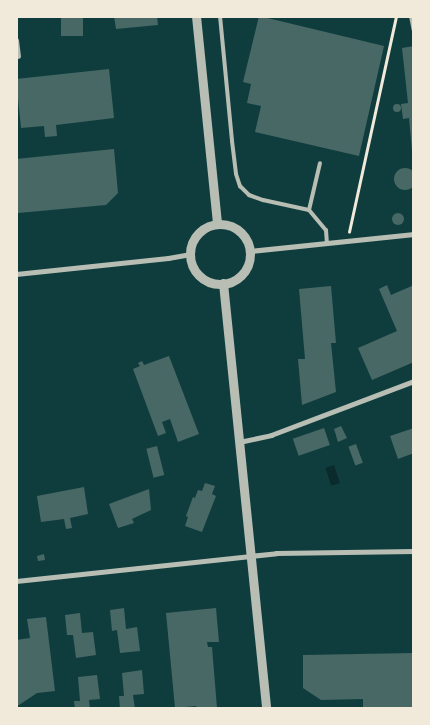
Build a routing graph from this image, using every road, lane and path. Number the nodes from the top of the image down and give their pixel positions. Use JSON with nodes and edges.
{"nodes":[{"id":1,"x":196,"y":16,"type":"edge"},
{"id":2,"x":220,"y":16,"type":"edge"},
{"id":3,"x":396,"y":16,"type":"edge"},
{"id":4,"x":411,"y":16,"type":"edge"},
{"id":5,"x":414,"y":32,"type":"edge"},
{"id":6,"x":16,"y":40,"type":"edge"},
{"id":7,"x":18,"y":56,"type":"dead end"},
{"id":8,"x":320,"y":163,"type":"dead end"},
{"id":9,"x":309,"y":210,"type":"junction"},
{"id":10,"x":217,"y":224,"type":"junction"},
{"id":11,"x":414,"y":234,"type":"edge"},
{"id":12,"x":347,"y":241,"type":"junction"},
{"id":13,"x":327,"y":243,"type":"junction"},
{"id":14,"x":250,"y":251,"type":"junction"},
{"id":15,"x":191,"y":254,"type":"junction"},
{"id":16,"x":16,"y":274,"type":"edge"},
{"id":17,"x":223,"y":283,"type":"junction"},
{"id":18,"x":414,"y":381,"type":"edge"},
{"id":19,"x":239,"y":442,"type":"junction"},
{"id":20,"x":414,"y":551,"type":"edge"},
{"id":21,"x":250,"y":556,"type":"junction"},
{"id":22,"x":16,"y":581,"type":"edge"},
{"id":23,"x":266,"y":709,"type":"edge"}],
"edges":[{"from":1,"to":10,"type":"street"},
{"from":2,"to":9,"type":"lane"},
{"from":3,"to":12,"type":"path"},
{"from":4,"to":5,"type":"lane"},
{"from":6,"to":7,"type":"street"},
{"from":8,"to":9,"type":"lane"},
{"from":9,"to":13,"type":"lane"},
{"from":10,"to":14,"type":"street"},
{"from":10,"to":15,"type":"street"},
{"from":11,"to":12,"type":"street"},
{"from":12,"to":13,"type":"street"},
{"from":13,"to":14,"type":"street"},
{"from":14,"to":17,"type":"street"},
{"from":15,"to":16,"type":"street"},
{"from":15,"to":17,"type":"street"},
{"from":17,"to":19,"type":"street"},
{"from":18,"to":19,"type":"street"},
{"from":19,"to":21,"type":"street"},
{"from":20,"to":21,"type":"street"},
{"from":21,"to":22,"type":"street"},
{"from":21,"to":23,"type":"street"}]}
